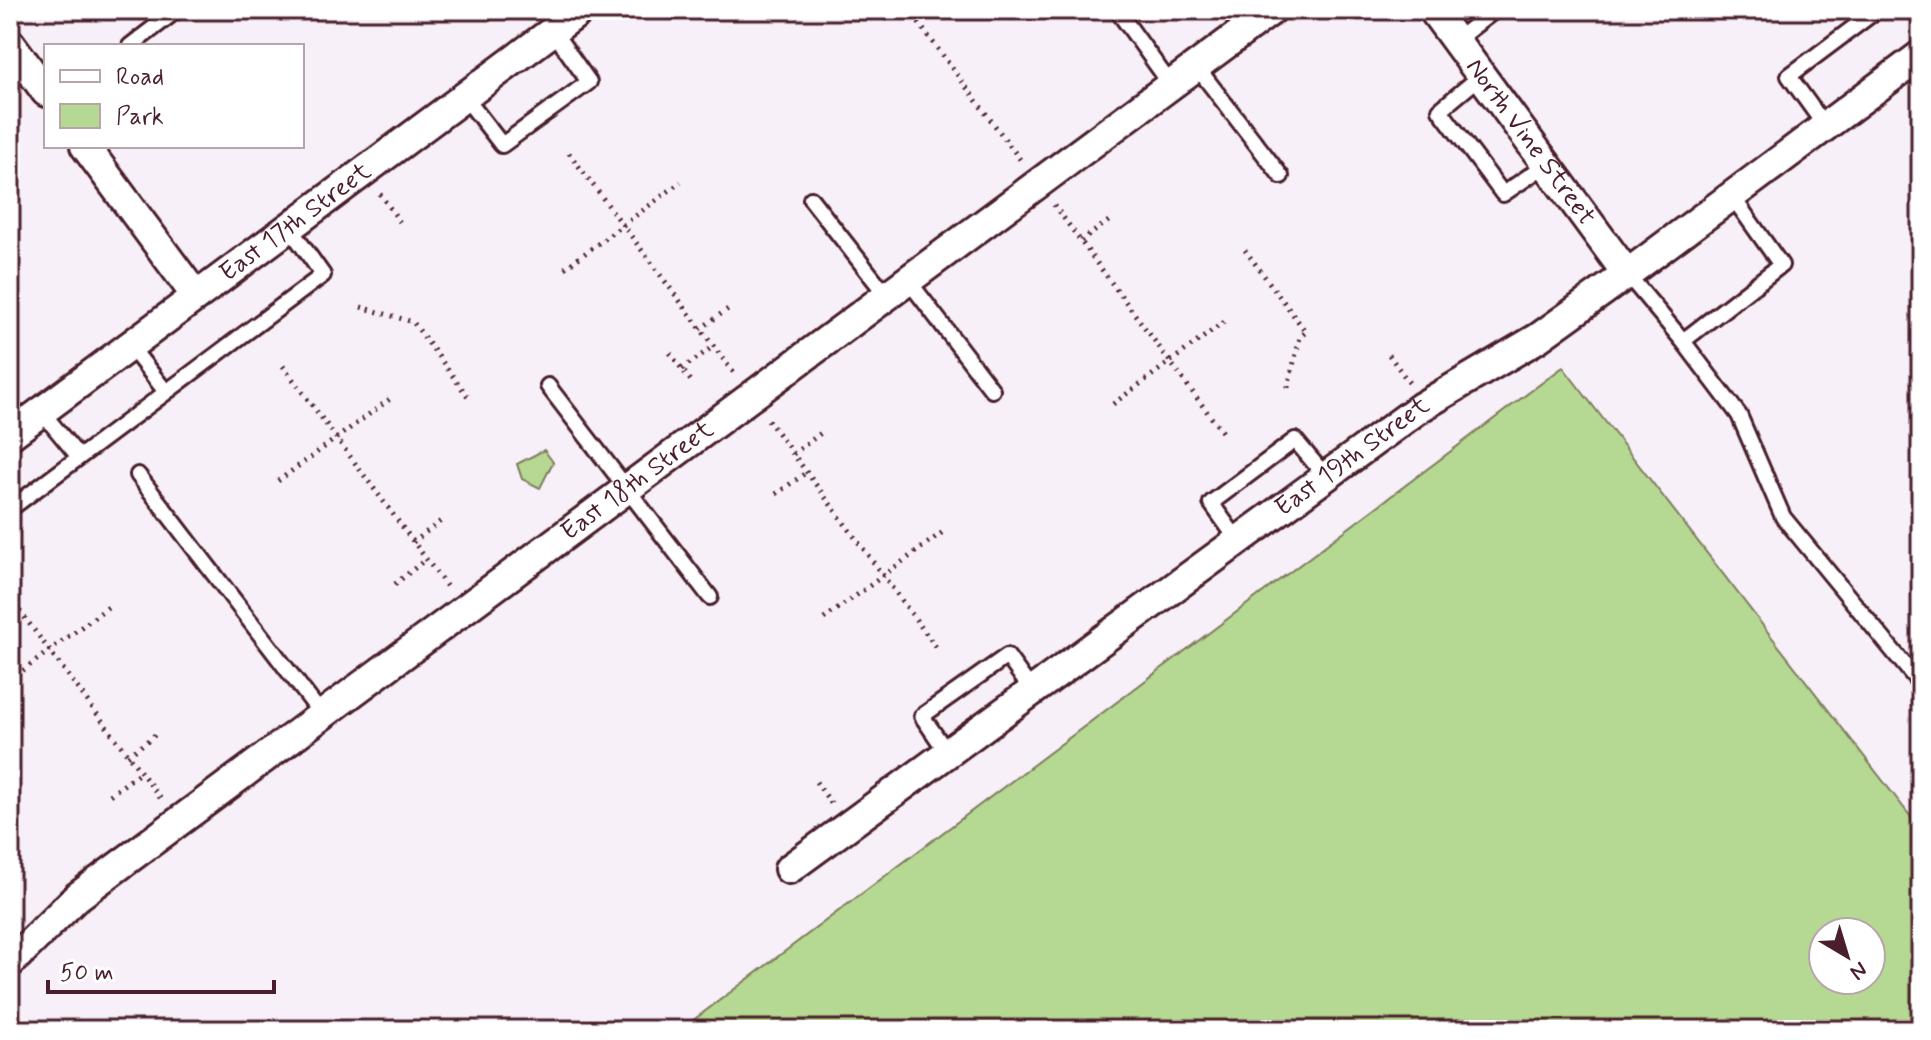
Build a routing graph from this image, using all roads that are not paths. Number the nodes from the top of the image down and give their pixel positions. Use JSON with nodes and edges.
{"nodes":[{"id":1,"x":177,"y":10,"type":"edge"},
{"id":2,"x":581,"y":10,"type":"edge"},
{"id":3,"x":1117,"y":10,"type":"edge"},
{"id":4,"x":1272,"y":10,"type":"edge"},
{"id":5,"x":1433,"y":10,"type":"edge"},
{"id":6,"x":1495,"y":10,"type":"edge"},
{"id":7,"x":1877,"y":10,"type":"edge"},
{"id":8,"x":553,"y":31,"type":"junction"},
{"id":9,"x":1456,"y":40,"type":"junction"},
{"id":10,"x":10,"y":43,"type":"edge"},
{"id":11,"x":133,"y":44,"type":"edge"},
{"id":12,"x":1921,"y":55,"type":"edge"},
{"id":13,"x":1196,"y":66,"type":"junction"},
{"id":14,"x":1482,"y":75,"type":"junction"},
{"id":15,"x":1171,"y":85,"type":"junction"},
{"id":16,"x":44,"y":89,"type":"edge"},
{"id":17,"x":464,"y":96,"type":"junction"},
{"id":18,"x":1825,"y":126,"type":"junction"},
{"id":19,"x":86,"y":148,"type":"edge"},
{"id":20,"x":1547,"y":164,"type":"junction"},
{"id":21,"x":1281,"y":176,"type":"dead end"},
{"id":22,"x":1732,"y":196,"type":"junction"},
{"id":23,"x":811,"y":199,"type":"dead end"},
{"id":24,"x":289,"y":227,"type":"junction"},
{"id":25,"x":1627,"y":274,"type":"junction"},
{"id":26,"x":897,"y":288,"type":"junction"},
{"id":27,"x":196,"y":296,"type":"junction"},
{"id":28,"x":1683,"y":341,"type":"junction"},
{"id":29,"x":130,"y":346,"type":"junction"},
{"id":30,"x":548,"y":386,"type":"dead end"},
{"id":31,"x":992,"y":390,"type":"dead end"},
{"id":32,"x":166,"y":392,"type":"junction"},
{"id":33,"x":41,"y":411,"type":"junction"},
{"id":34,"x":10,"y":435,"type":"edge"},
{"id":35,"x":79,"y":457,"type":"junction"},
{"id":36,"x":138,"y":475,"type":"dead end"},
{"id":37,"x":1327,"y":478,"type":"junction"},
{"id":38,"x":628,"y":490,"type":"junction"},
{"id":39,"x":10,"y":509,"type":"edge"},
{"id":40,"x":1239,"y":542,"type":"junction"},
{"id":41,"x":710,"y":597,"type":"dead end"},
{"id":42,"x":1921,"y":685,"type":"edge"},
{"id":43,"x":1033,"y":692,"type":"junction"},
{"id":44,"x":322,"y":715,"type":"junction"},
{"id":45,"x":948,"y":754,"type":"junction"},
{"id":46,"x":789,"y":869,"type":"dead end"},
{"id":47,"x":10,"y":963,"type":"edge"}],
"edges":[{"from":1,"to":11,"type":"lane"},
{"from":2,"to":8,"type":"street","name":"East 17th Street"},
{"from":3,"to":15,"type":"lane"},
{"from":4,"to":13,"type":"street","name":"East 18th Street"},
{"from":5,"to":9,"type":"street","name":"North Vine Street"},
{"from":6,"to":9,"type":"lane"},
{"from":7,"to":18,"type":"lane"},
{"from":8,"to":17,"type":"street","name":"East 17th Street"},
{"from":8,"to":17,"type":"lane"},
{"from":9,"to":14,"type":"street","name":"North Vine Street"},
{"from":10,"to":16,"type":"street"},
{"from":12,"to":18,"type":"street","name":"East 19th Street"},
{"from":13,"to":15,"type":"street","name":"East 18th Street"},
{"from":13,"to":21,"type":"lane"},
{"from":14,"to":20,"type":"street","name":"North Vine Street"},
{"from":14,"to":20,"type":"lane"},
{"from":15,"to":26,"type":"street","name":"East 18th Street"},
{"from":17,"to":24,"type":"street","name":"East 17th Street"},
{"from":18,"to":22,"type":"street","name":"East 19th Street"},
{"from":19,"to":27,"type":"street"},
{"from":20,"to":25,"type":"street","name":"North Vine Street"},
{"from":22,"to":25,"type":"street","name":"East 19th Street"},
{"from":22,"to":28,"type":"lane"},
{"from":23,"to":26,"type":"lane"},
{"from":24,"to":27,"type":"street","name":"East 17th Street"},
{"from":24,"to":32,"type":"lane"},
{"from":25,"to":28,"type":"lane"},
{"from":25,"to":37,"type":"street","name":"East 19th Street"},
{"from":26,"to":31,"type":"lane"},
{"from":26,"to":38,"type":"street","name":"East 18th Street"},
{"from":27,"to":29,"type":"street","name":"East 17th Street"},
{"from":28,"to":42,"type":"lane"},
{"from":29,"to":32,"type":"lane"},
{"from":29,"to":33,"type":"street","name":"East 17th Street"},
{"from":30,"to":38,"type":"lane"},
{"from":32,"to":35,"type":"lane"},
{"from":33,"to":34,"type":"street","name":"East 17th Street"},
{"from":33,"to":35,"type":"lane"},
{"from":35,"to":39,"type":"lane"},
{"from":36,"to":44,"type":"lane"},
{"from":37,"to":40,"type":"street","name":"East 19th Street"},
{"from":37,"to":40,"type":"lane"},
{"from":38,"to":41,"type":"lane"},
{"from":38,"to":44,"type":"street","name":"East 18th Street"},
{"from":40,"to":43,"type":"street","name":"East 19th Street"},
{"from":43,"to":45,"type":"street","name":"East 19th Street"},
{"from":43,"to":45,"type":"lane"},
{"from":44,"to":47,"type":"street","name":"East 18th Street"},
{"from":45,"to":46,"type":"street","name":"East 19th Street"}]}
